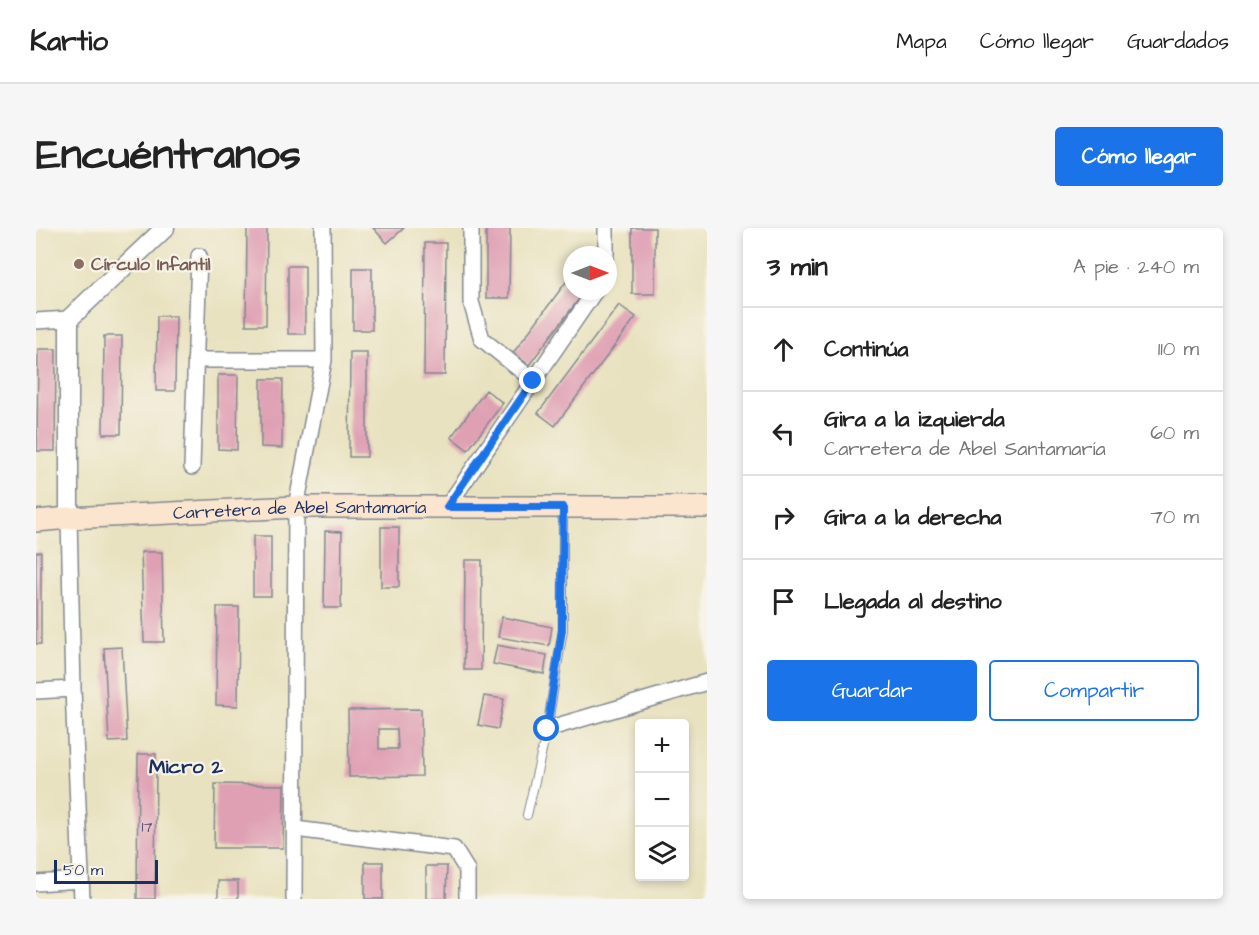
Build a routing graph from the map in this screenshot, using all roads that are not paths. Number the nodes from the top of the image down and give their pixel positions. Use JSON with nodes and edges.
{"nodes":[{"id":1,"x":165,"y":228,"type":"edge"},
{"id":2,"x":324,"y":228,"type":"edge"},
{"id":3,"x":471,"y":228,"type":"edge"},
{"id":4,"x":606,"y":228,"type":"edge"},
{"id":5,"x":606,"y":246,"type":"edge"},
{"id":6,"x":199,"y":256,"type":"dead end"},
{"id":7,"x":589,"y":300,"type":"edge"},
{"id":8,"x":69,"y":319,"type":"junction"},
{"id":9,"x":36,"y":321,"type":"edge"},
{"id":10,"x":195,"y":360,"type":"junction"},
{"id":11,"x":324,"y":360,"type":"junction"},
{"id":12,"x":533,"y":381,"type":"junction"},
{"id":13,"x":192,"y":467,"type":"dead end"},
{"id":14,"x":296,"y":507,"type":"junction"},
{"id":15,"x":447,"y":507,"type":"junction"},
{"id":16,"x":563,"y":507,"type":"junction"},
{"id":17,"x":707,"y":507,"type":"edge"},
{"id":18,"x":69,"y":518,"type":"junction"},
{"id":19,"x":36,"y":521,"type":"edge"},
{"id":20,"x":707,"y":682,"type":"edge"},
{"id":21,"x":73,"y":689,"type":"junction"},
{"id":22,"x":36,"y":692,"type":"edge"},
{"id":23,"x":547,"y":729,"type":"junction"},
{"id":24,"x":527,"y":815,"type":"dead end"},
{"id":25,"x":295,"y":829,"type":"junction"},
{"id":26,"x":81,"y":880,"type":"junction"},
{"id":27,"x":36,"y":883,"type":"edge"},
{"id":28,"x":82,"y":899,"type":"edge"},
{"id":29,"x":294,"y":899,"type":"edge"},
{"id":30,"x":467,"y":899,"type":"edge"}],
"edges":[{"from":1,"to":8,"type":"street"},
{"from":2,"to":11,"type":"street"},
{"from":3,"to":12,"type":"street"},
{"from":4,"to":5,"type":"street"},
{"from":6,"to":10,"type":"street"},
{"from":7,"to":12,"type":"street"},
{"from":8,"to":9,"type":"street"},
{"from":8,"to":18,"type":"street"},
{"from":10,"to":11,"type":"street"},
{"from":10,"to":13,"type":"street"},
{"from":11,"to":14,"type":"street"},
{"from":12,"to":15,"type":"street"},
{"from":14,"to":15,"type":"main road","name":"Carretera de Abel Santamaría"},
{"from":14,"to":18,"type":"main road","name":"Carretera de Abel Santamaría"},
{"from":14,"to":25,"type":"street"},
{"from":15,"to":16,"type":"main road","name":"Carretera de Abel Santamaría"},
{"from":16,"to":17,"type":"main road","name":"Carretera de Abel Santamaría"},
{"from":16,"to":23,"type":"lane"},
{"from":18,"to":19,"type":"main road","name":"Carretera de Abel Santamaría"},
{"from":18,"to":21,"type":"street"},
{"from":20,"to":23,"type":"street"},
{"from":21,"to":22,"type":"street"},
{"from":21,"to":26,"type":"street"},
{"from":23,"to":24,"type":"lane"},
{"from":25,"to":29,"type":"street"},
{"from":25,"to":30,"type":"street"},
{"from":26,"to":27,"type":"street"},
{"from":26,"to":28,"type":"street"}]}
